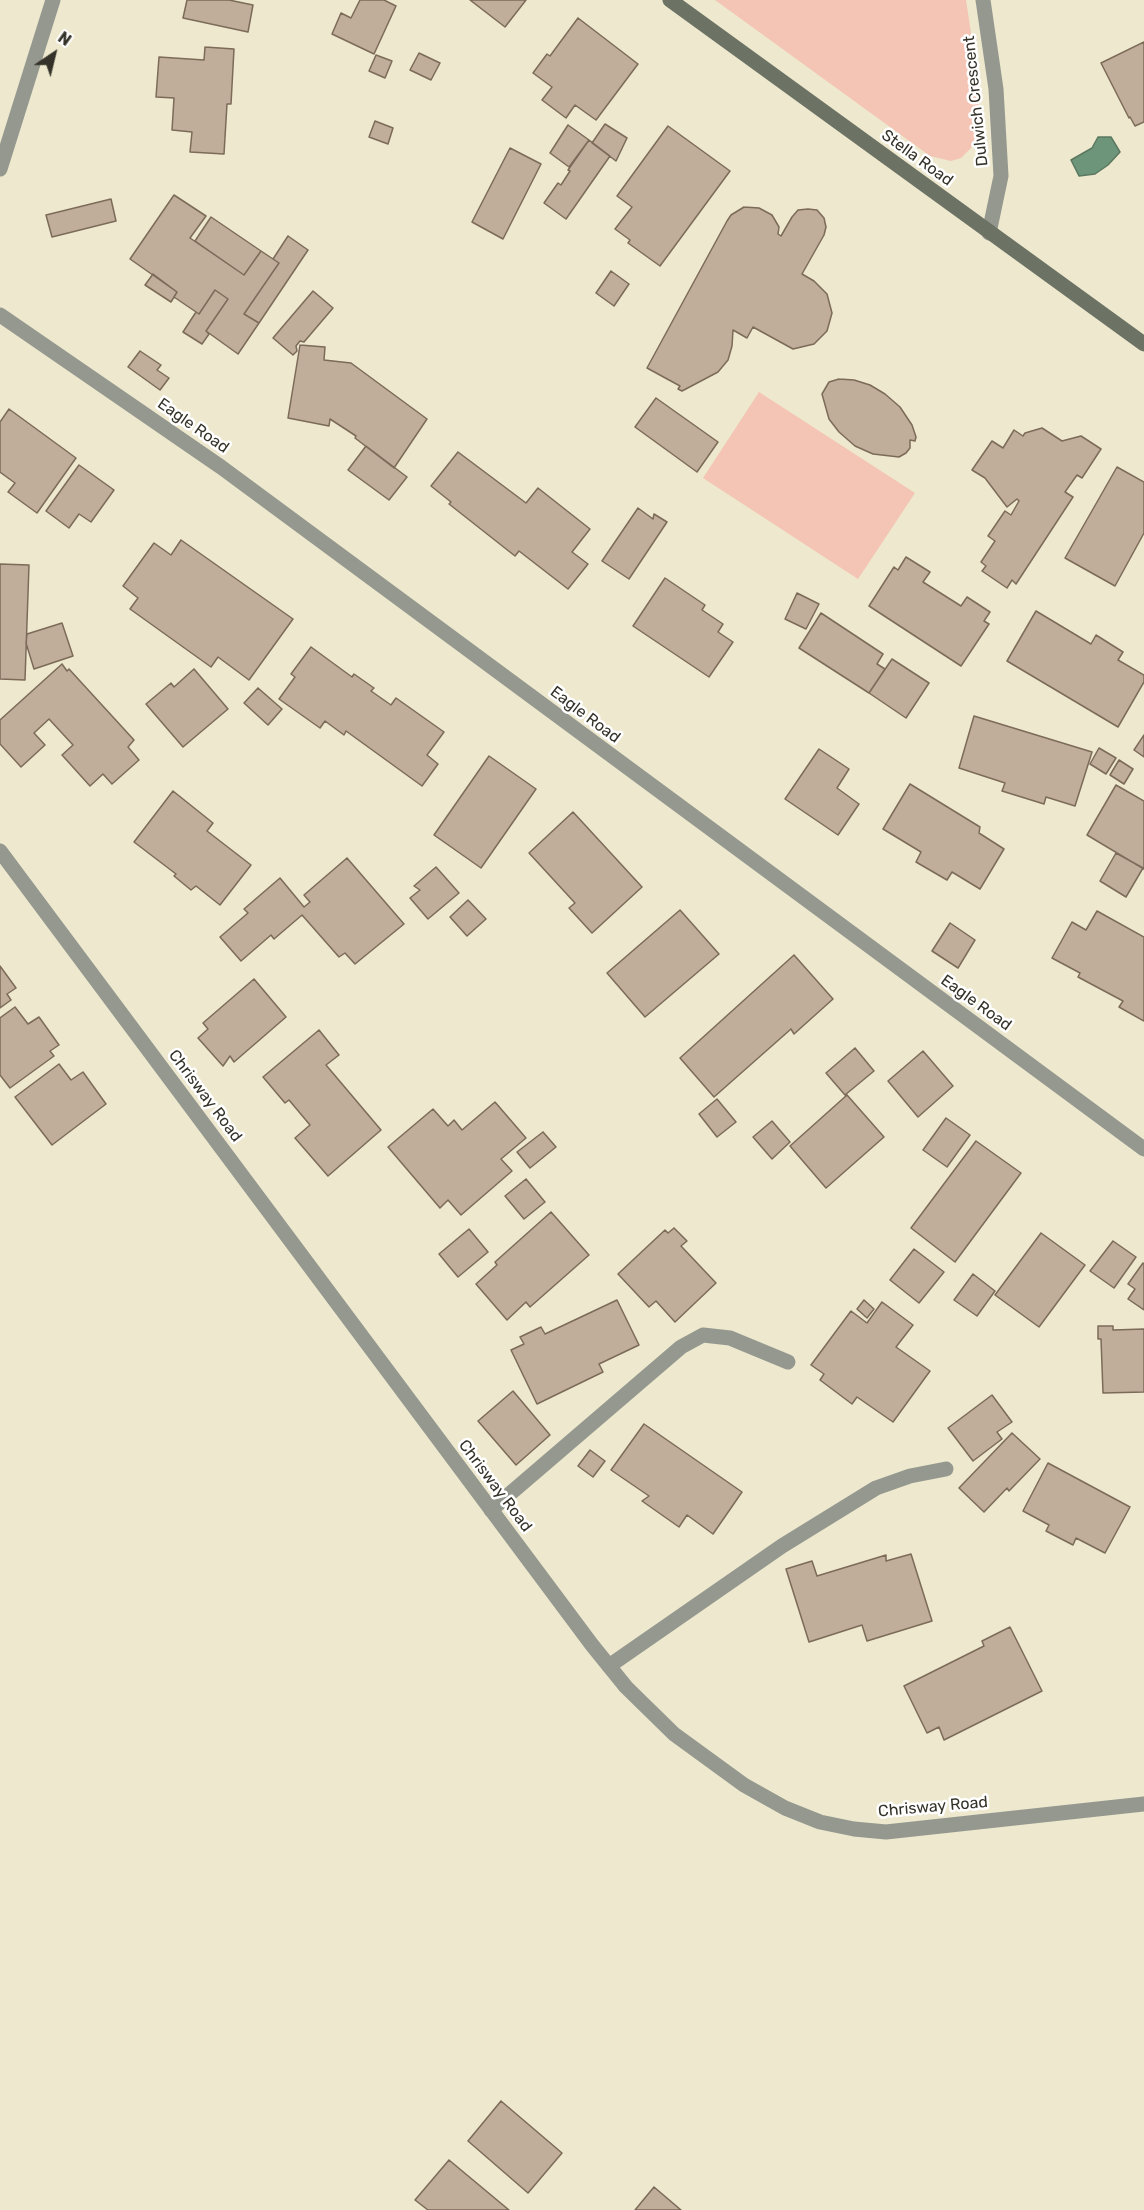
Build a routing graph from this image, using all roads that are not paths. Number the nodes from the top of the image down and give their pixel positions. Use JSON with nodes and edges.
{"nodes":[{"id":1,"x":53,"y":0,"type":"edge"},
{"id":2,"x":670,"y":0,"type":"edge"},
{"id":3,"x":983,"y":0,"type":"edge"},
{"id":4,"x":0,"y":169,"type":"edge"},
{"id":5,"x":989,"y":232,"type":"junction"},
{"id":6,"x":0,"y":315,"type":"edge"},
{"id":7,"x":1144,"y":344,"type":"edge"},
{"id":8,"x":0,"y":851,"type":"edge"},
{"id":9,"x":1144,"y":1149,"type":"edge"},
{"id":10,"x":788,"y":1362,"type":"dead end"},
{"id":11,"x":946,"y":1469,"type":"dead end"},
{"id":12,"x":491,"y":1510,"type":"junction"},
{"id":13,"x":609,"y":1666,"type":"junction"},
{"id":14,"x":1144,"y":1804,"type":"edge"}],
"edges":[{"from":1,"to":4,"type":"street"},
{"from":2,"to":5,"type":"main road","name":"Stella Road"},
{"from":3,"to":5,"type":"street","name":"Dulwich Crescent"},
{"from":5,"to":7,"type":"main road","name":"Stella Road"},
{"from":6,"to":9,"type":"street","name":"Eagle Road"},
{"from":8,"to":12,"type":"street","name":"Chrisway Road"},
{"from":10,"to":12,"type":"street"},
{"from":11,"to":13,"type":"street"},
{"from":12,"to":13,"type":"street","name":"Chrisway Road"},
{"from":13,"to":14,"type":"street","name":"Chrisway Road"}]}
